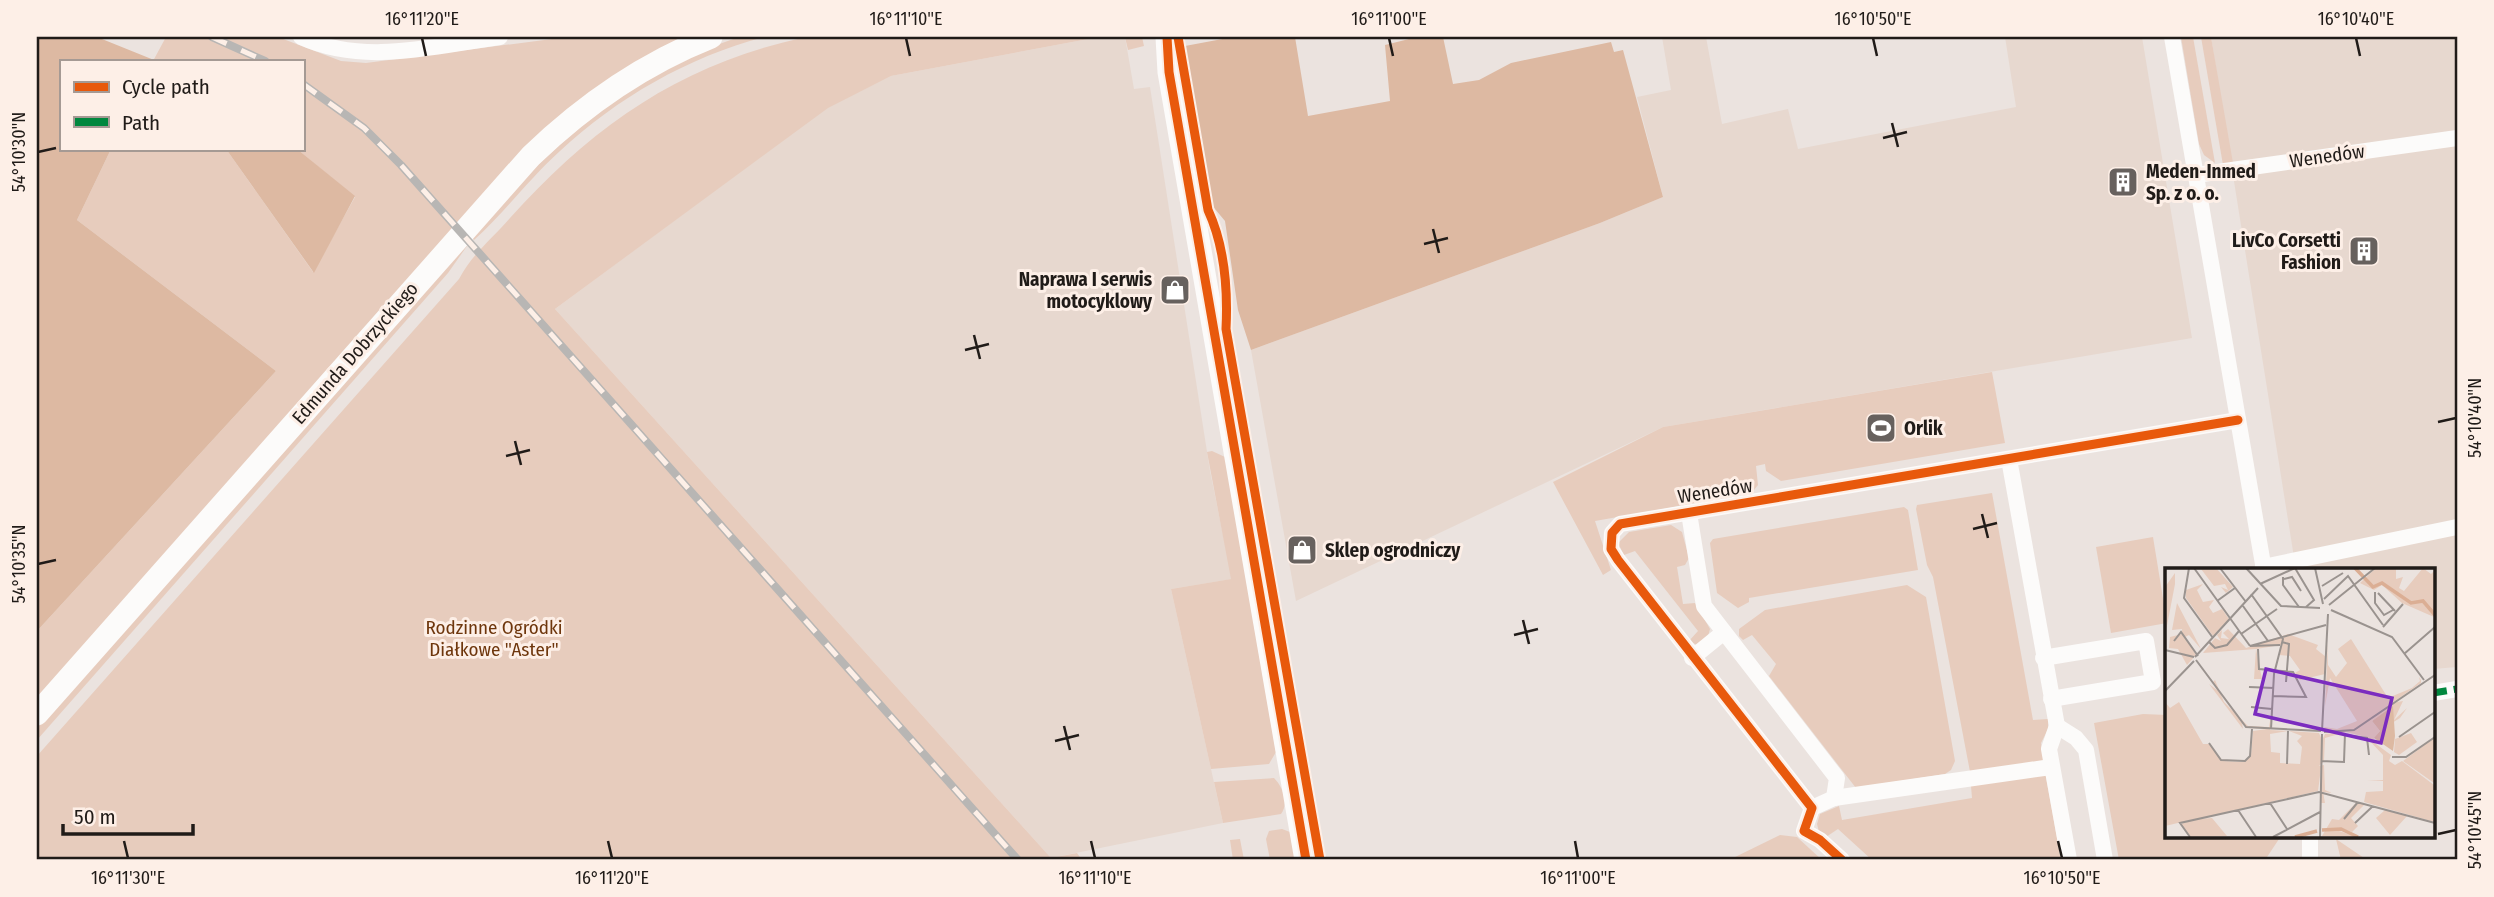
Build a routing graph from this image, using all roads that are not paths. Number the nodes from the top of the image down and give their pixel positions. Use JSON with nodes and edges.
{"nodes":[{"id":1,"x":301,"y":37,"type":"edge"},
{"id":2,"x":500,"y":37,"type":"edge"},
{"id":3,"x":711,"y":37,"type":"edge"},
{"id":4,"x":1157,"y":37,"type":"edge"},
{"id":5,"x":1167,"y":37,"type":"edge"},
{"id":6,"x":2172,"y":37,"type":"edge"},
{"id":7,"x":1168,"y":72,"type":"junction"},
{"id":8,"x":2457,"y":138,"type":"edge"},
{"id":9,"x":2196,"y":175,"type":"junction"},
{"id":10,"x":2238,"y":420,"type":"junction"},
{"id":11,"x":2009,"y":460,"type":"junction"},
{"id":12,"x":1689,"y":513,"type":"junction"},
{"id":13,"x":2457,"y":527,"type":"edge"},
{"id":14,"x":2264,"y":568,"type":"edge"},
{"id":15,"x":1724,"y":632,"type":"junction"},
{"id":16,"x":1692,"y":658,"type":"junction"},
{"id":17,"x":2043,"y":658,"type":"junction"},
{"id":18,"x":2457,"y":688,"type":"edge"},
{"id":19,"x":2434,"y":692,"type":"edge"},
{"id":20,"x":2051,"y":699,"type":"junction"},
{"id":21,"x":37,"y":714,"type":"edge"},
{"id":22,"x":2057,"y":726,"type":"junction"},
{"id":23,"x":2052,"y":767,"type":"junction"},
{"id":24,"x":1834,"y":798,"type":"junction"},
{"id":25,"x":1812,"y":808,"type":"junction"},
{"id":26,"x":2309,"y":838,"type":"edge"},
{"id":27,"x":1306,"y":860,"type":"edge"},
{"id":28,"x":1842,"y":860,"type":"edge"},
{"id":29,"x":2069,"y":860,"type":"edge"},
{"id":30,"x":2105,"y":860,"type":"edge"},
{"id":31,"x":2310,"y":860,"type":"edge"}],
"edges":[{"from":1,"to":2,"type":"street"},
{"from":3,"to":21,"type":"main road","name":"Edmunda Dobrzyckiego"},
{"from":4,"to":7,"type":"main road"},
{"from":5,"to":7,"type":"main road"},
{"from":6,"to":9,"type":"street"},
{"from":7,"to":27,"type":"main road"},
{"from":8,"to":9,"type":"street","name":"Wenedów"},
{"from":9,"to":10,"type":"street"},
{"from":10,"to":11,"type":"street","name":"Wenedów"},
{"from":10,"to":14,"type":"street"},
{"from":11,"to":12,"type":"street","name":"Wenedów"},
{"from":11,"to":17,"type":"street"},
{"from":12,"to":15,"type":"street","name":"Wenedów"},
{"from":12,"to":16,"type":"street","name":"Wenedów"},
{"from":13,"to":14,"type":"street"},
{"from":15,"to":16,"type":"street"},
{"from":15,"to":24,"type":"street","name":"Wenedów"},
{"from":16,"to":25,"type":"street","name":"Wenedów"},
{"from":17,"to":20,"type":"street"},
{"from":17,"to":20,"type":"street"},
{"from":18,"to":19,"type":"street"},
{"from":20,"to":22,"type":"street"},
{"from":22,"to":23,"type":"street"},
{"from":22,"to":30,"type":"street"},
{"from":23,"to":24,"type":"street"},
{"from":23,"to":29,"type":"street"},
{"from":24,"to":25,"type":"street"},
{"from":25,"to":28,"type":"street"},
{"from":26,"to":31,"type":"street"}]}
